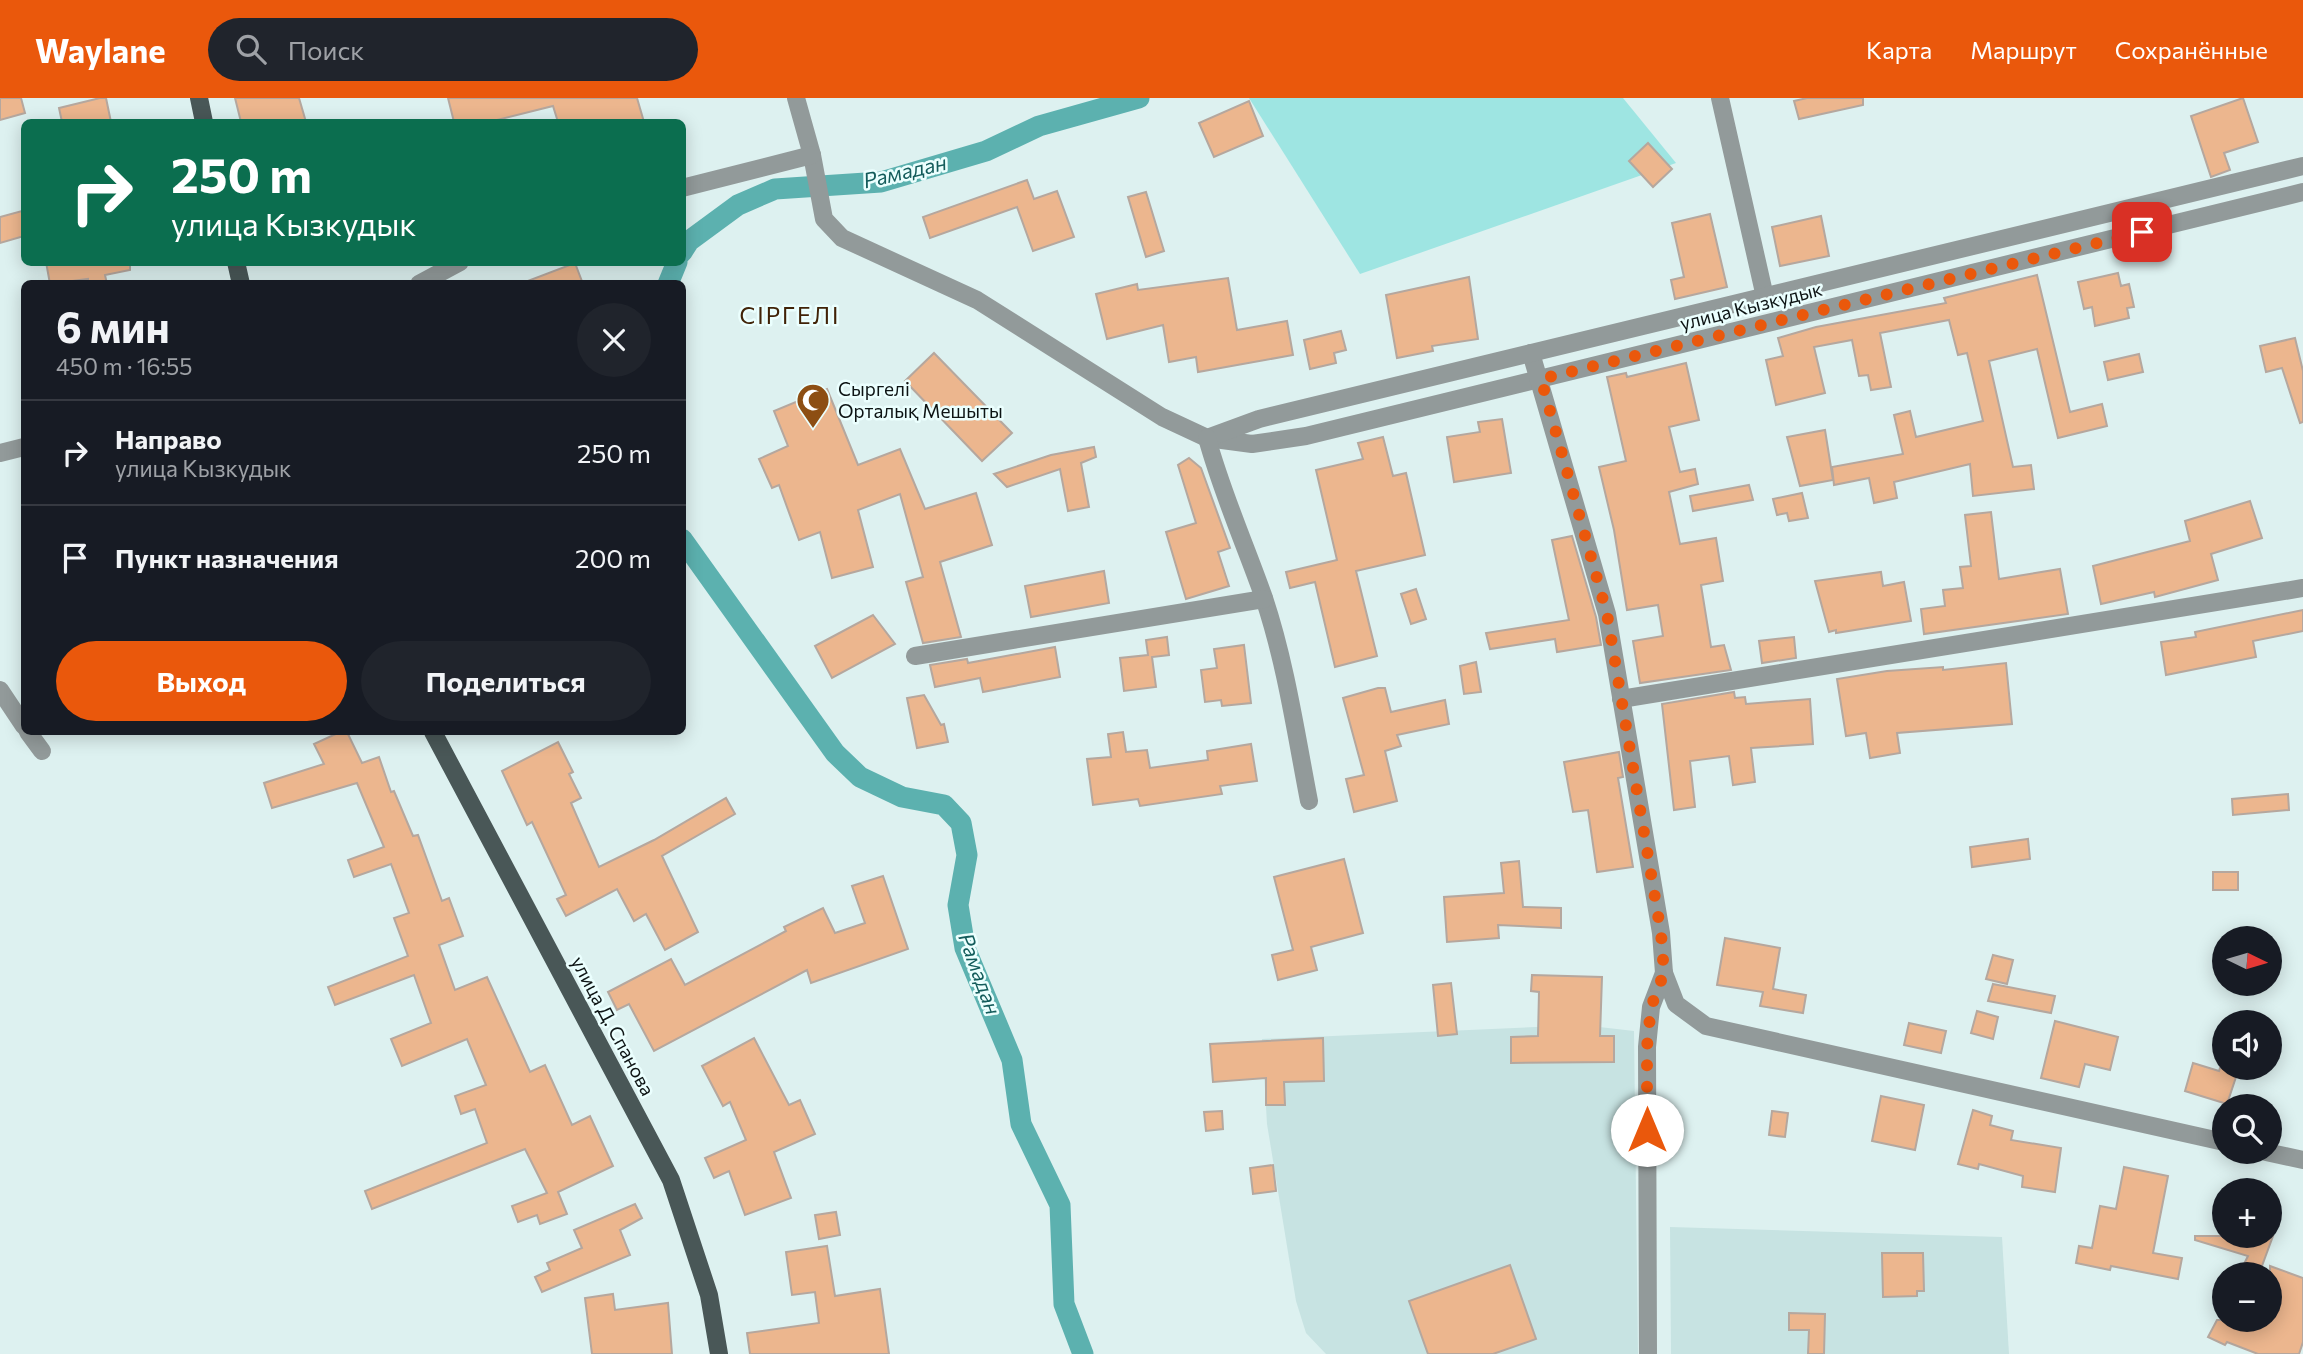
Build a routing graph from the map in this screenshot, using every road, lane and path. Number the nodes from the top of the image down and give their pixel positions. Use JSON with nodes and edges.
{"nodes":[{"id":1,"x":199,"y":98,"type":"edge"},
{"id":2,"x":796,"y":98,"type":"edge"},
{"id":3,"x":1720,"y":98,"type":"edge"},
{"id":4,"x":203,"y":119,"type":"edge"},
{"id":5,"x":812,"y":155,"type":"junction"},
{"id":6,"x":2303,"y":166,"type":"edge"},
{"id":7,"x":686,"y":187,"type":"edge"},
{"id":8,"x":2302,"y":195,"type":"edge"},
{"id":9,"x":2132,"y":208,"type":"junction"},
{"id":10,"x":2142,"y":232,"type":"junction"},
{"id":11,"x":453,"y":266,"type":"edge"},
{"id":12,"x":1844,"y":278,"type":"junction"},
{"id":13,"x":426,"y":280,"type":"edge"},
{"id":14,"x":1765,"y":297,"type":"junction"},
{"id":15,"x":1851,"y":303,"type":"junction"},
{"id":16,"x":1531,"y":354,"type":"junction"},
{"id":17,"x":1541,"y":379,"type":"junction"},
{"id":18,"x":1207,"y":438,"type":"junction"},
{"id":19,"x":21,"y":448,"type":"edge"},
{"id":20,"x":0,"y":453,"type":"edge"},
{"id":21,"x":2303,"y":588,"type":"edge"},
{"id":22,"x":1264,"y":599,"type":"junction"},
{"id":23,"x":915,"y":656,"type":"dead end"},
{"id":24,"x":0,"y":690,"type":"edge"},
{"id":25,"x":1621,"y":699,"type":"junction"},
{"id":26,"x":21,"y":722,"type":"edge"},
{"id":27,"x":30,"y":735,"type":"edge"},
{"id":28,"x":435,"y":735,"type":"edge"},
{"id":29,"x":42,"y":751,"type":"dead end"},
{"id":30,"x":1309,"y":801,"type":"dead end"},
{"id":31,"x":1664,"y":973,"type":"junction"},
{"id":32,"x":2212,"y":1139,"type":"edge"},
{"id":33,"x":2282,"y":1155,"type":"edge"},
{"id":34,"x":2303,"y":1160,"type":"edge"},
{"id":35,"x":719,"y":1354,"type":"edge"},
{"id":36,"x":1648,"y":1354,"type":"edge"}],
"edges":[{"from":1,"to":4,"type":"main road"},
{"from":2,"to":5,"type":"street"},
{"from":3,"to":14,"type":"street"},
{"from":5,"to":7,"type":"street"},
{"from":5,"to":18,"type":"street","name":"улица Кызкудык"},
{"from":6,"to":9,"type":"street"},
{"from":8,"to":10,"type":"street","name":"улица Кызкудык"},
{"from":9,"to":10,"type":"street"},
{"from":9,"to":12,"type":"street"},
{"from":10,"to":15,"type":"street","name":"улица Кызкудык"},
{"from":11,"to":13,"type":"street"},
{"from":12,"to":14,"type":"street"},
{"from":12,"to":15,"type":"street"},
{"from":14,"to":16,"type":"street"},
{"from":15,"to":17,"type":"street","name":"улица Кызкудык"},
{"from":16,"to":17,"type":"street"},
{"from":16,"to":18,"type":"street"},
{"from":17,"to":18,"type":"street","name":"улица Кызкудык"},
{"from":17,"to":25,"type":"street"},
{"from":18,"to":22,"type":"street"},
{"from":19,"to":20,"type":"street"},
{"from":21,"to":25,"type":"street"},
{"from":22,"to":23,"type":"street"},
{"from":22,"to":30,"type":"street"},
{"from":24,"to":26,"type":"street"},
{"from":25,"to":31,"type":"street"},
{"from":27,"to":29,"type":"street"},
{"from":28,"to":35,"type":"main road","name":"улица Д. Спанова"},
{"from":31,"to":32,"type":"street"},
{"from":31,"to":36,"type":"street"},
{"from":33,"to":34,"type":"street"}]}
